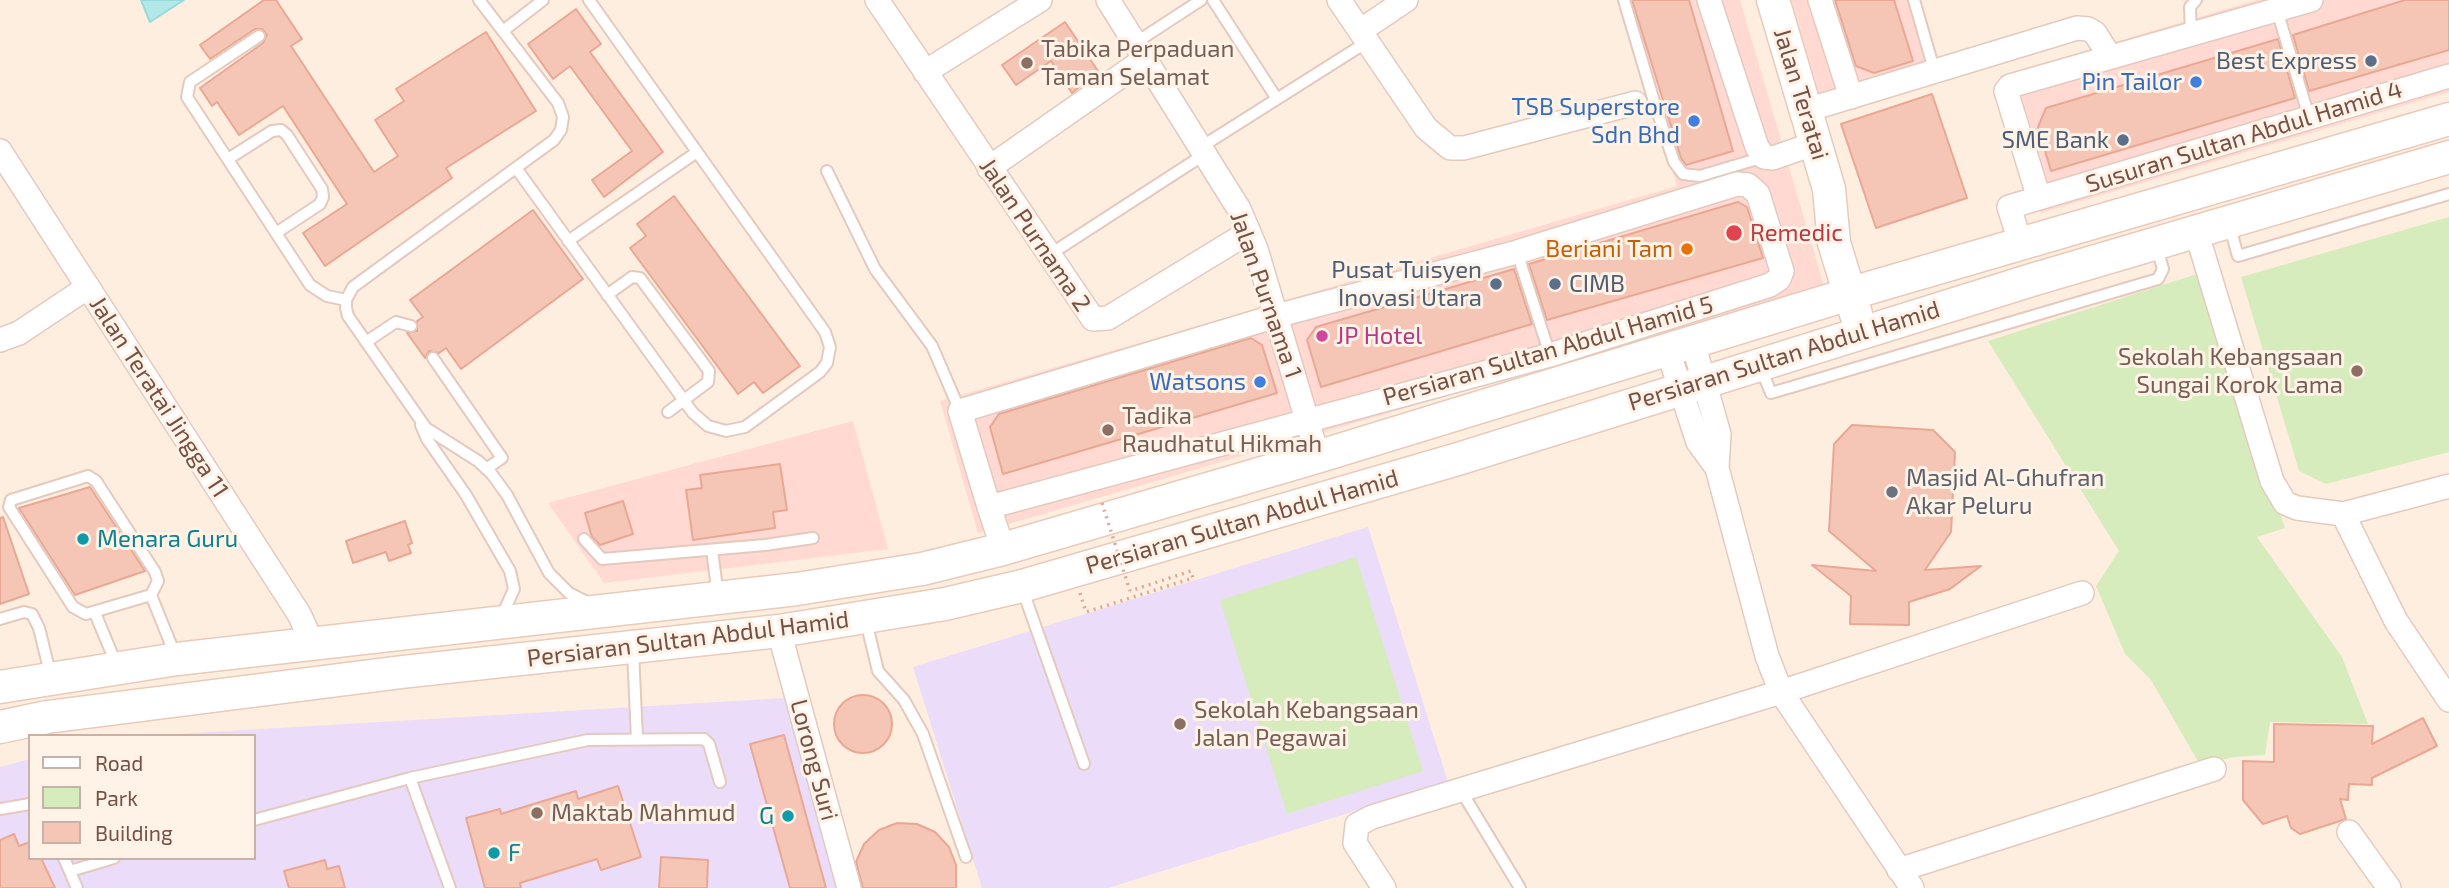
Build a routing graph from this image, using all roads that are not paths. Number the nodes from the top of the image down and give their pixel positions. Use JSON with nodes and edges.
{"nodes":[{"id":1,"x":479,"y":0,"type":"edge"},
{"id":2,"x":543,"y":0,"type":"edge"},
{"id":3,"x":589,"y":0,"type":"edge"},
{"id":4,"x":877,"y":0,"type":"edge"},
{"id":5,"x":1040,"y":0,"type":"edge"},
{"id":6,"x":1108,"y":0,"type":"edge"},
{"id":7,"x":1200,"y":0,"type":"edge"},
{"id":8,"x":1213,"y":0,"type":"edge"},
{"id":9,"x":1339,"y":0,"type":"edge"},
{"id":10,"x":1406,"y":0,"type":"edge"},
{"id":11,"x":1624,"y":0,"type":"edge"},
{"id":12,"x":1709,"y":0,"type":"edge"},
{"id":13,"x":1773,"y":0,"type":"edge"},
{"id":14,"x":1820,"y":0,"type":"edge"},
{"id":15,"x":1914,"y":0,"type":"edge"},
{"id":16,"x":2196,"y":0,"type":"edge"},
{"id":17,"x":2311,"y":0,"type":"edge"},
{"id":18,"x":2277,"y":10,"type":"junction"},
{"id":19,"x":503,"y":31,"type":"junction"},
{"id":20,"x":2191,"y":35,"type":"junction"},
{"id":21,"x":259,"y":36,"type":"dead end"},
{"id":22,"x":1364,"y":36,"type":"junction"},
{"id":23,"x":1140,"y":51,"type":"junction"},
{"id":24,"x":2110,"y":57,"type":"junction"},
{"id":25,"x":925,"y":72,"type":"junction"},
{"id":26,"x":1936,"y":73,"type":"junction"},
{"id":27,"x":2449,"y":76,"type":"edge"},
{"id":28,"x":1851,"y":97,"type":"junction"},
{"id":29,"x":1277,"y":99,"type":"junction"},
{"id":30,"x":1634,"y":103,"type":"dead end"},
{"id":31,"x":1807,"y":110,"type":"junction"},
{"id":32,"x":2309,"y":117,"type":"junction"},
{"id":33,"x":2449,"y":118,"type":"edge"},
{"id":34,"x":1816,"y":143,"type":"junction"},
{"id":35,"x":1203,"y":150,"type":"junction"},
{"id":36,"x":0,"y":151,"type":"edge"},
{"id":37,"x":697,"y":152,"type":"junction"},
{"id":38,"x":1764,"y":157,"type":"junction"},
{"id":39,"x":2449,"y":157,"type":"edge"},
{"id":40,"x":228,"y":159,"type":"junction"},
{"id":41,"x":516,"y":168,"type":"junction"},
{"id":42,"x":989,"y":168,"type":"junction"},
{"id":43,"x":827,"y":171,"type":"dead end"},
{"id":44,"x":2449,"y":194,"type":"edge"},
{"id":45,"x":2039,"y":198,"type":"junction"},
{"id":46,"x":2228,"y":221,"type":"junction"},
{"id":47,"x":2196,"y":231,"type":"junction"},
{"id":48,"x":1249,"y":232,"type":"junction"},
{"id":49,"x":276,"y":233,"type":"junction"},
{"id":50,"x":568,"y":241,"type":"junction"},
{"id":51,"x":2156,"y":243,"type":"junction"},
{"id":52,"x":2021,"y":245,"type":"junction"},
{"id":53,"x":1517,"y":252,"type":"junction"},
{"id":54,"x":1048,"y":255,"type":"junction"},
{"id":55,"x":88,"y":287,"type":"junction"},
{"id":56,"x":1859,"y":291,"type":"junction"},
{"id":57,"x":607,"y":295,"type":"junction"},
{"id":58,"x":346,"y":300,"type":"junction"},
{"id":59,"x":1276,"y":316,"type":"junction"},
{"id":60,"x":411,"y":326,"type":"dead end"},
{"id":61,"x":1871,"y":329,"type":"junction"},
{"id":62,"x":0,"y":340,"type":"edge"},
{"id":63,"x":366,"y":342,"type":"junction"},
{"id":64,"x":1680,"y":347,"type":"junction"},
{"id":65,"x":1550,"y":355,"type":"junction"},
{"id":66,"x":433,"y":358,"type":"dead end"},
{"id":67,"x":1759,"y":364,"type":"junction"},
{"id":68,"x":1692,"y":385,"type":"junction"},
{"id":69,"x":684,"y":400,"type":"junction"},
{"id":70,"x":960,"y":411,"type":"junction"},
{"id":71,"x":668,"y":412,"type":"dead end"},
{"id":72,"x":1307,"y":419,"type":"junction"},
{"id":73,"x":420,"y":420,"type":"junction"},
{"id":74,"x":1318,"y":457,"type":"junction"},
{"id":75,"x":486,"y":468,"type":"junction"},
{"id":76,"x":2449,"y":486,"type":"edge"},
{"id":77,"x":989,"y":507,"type":"junction"},
{"id":78,"x":2343,"y":514,"type":"junction"},
{"id":79,"x":584,"y":538,"type":"dead end"},
{"id":80,"x":813,"y":538,"type":"dead end"},
{"id":81,"x":1003,"y":548,"type":"junction"},
{"id":82,"x":712,"y":550,"type":"junction"},
{"id":83,"x":1022,"y":586,"type":"junction"},
{"id":84,"x":2082,"y":593,"type":"dead end"},
{"id":85,"x":150,"y":595,"type":"junction"},
{"id":86,"x":721,"y":598,"type":"junction"},
{"id":87,"x":621,"y":609,"type":"junction"},
{"id":88,"x":95,"y":613,"type":"junction"},
{"id":89,"x":865,"y":617,"type":"junction"},
{"id":90,"x":0,"y":619,"type":"edge"},
{"id":91,"x":498,"y":623,"type":"junction"},
{"id":92,"x":779,"y":631,"type":"junction"},
{"id":93,"x":727,"y":638,"type":"junction"},
{"id":94,"x":313,"y":644,"type":"junction"},
{"id":95,"x":633,"y":646,"type":"junction"},
{"id":96,"x":177,"y":659,"type":"junction"},
{"id":97,"x":118,"y":668,"type":"junction"},
{"id":98,"x":52,"y":679,"type":"junction"},
{"id":99,"x":0,"y":687,"type":"edge"},
{"id":100,"x":1781,"y":691,"type":"junction"},
{"id":101,"x":2449,"y":700,"type":"edge"},
{"id":102,"x":18,"y":727,"type":"edge"},
{"id":103,"x":637,"y":739,"type":"junction"},
{"id":104,"x":1084,"y":764,"type":"dead end"},
{"id":105,"x":2214,"y":769,"type":"dead end"},
{"id":106,"x":410,"y":778,"type":"junction"},
{"id":107,"x":720,"y":782,"type":"dead end"},
{"id":108,"x":1460,"y":788,"type":"junction"},
{"id":109,"x":28,"y":804,"type":"edge"},
{"id":110,"x":0,"y":809,"type":"edge"},
{"id":111,"x":256,"y":819,"type":"edge"},
{"id":112,"x":2349,"y":832,"type":"dead end"},
{"id":113,"x":966,"y":856,"type":"dead end"},
{"id":114,"x":65,"y":860,"type":"edge"},
{"id":115,"x":107,"y":860,"type":"edge"},
{"id":116,"x":70,"y":871,"type":"junction"},
{"id":117,"x":1906,"y":879,"type":"edge"},
{"id":118,"x":77,"y":888,"type":"edge"},
{"id":119,"x":450,"y":888,"type":"edge"},
{"id":120,"x":849,"y":888,"type":"edge"},
{"id":121,"x":1384,"y":888,"type":"edge"},
{"id":122,"x":1520,"y":888,"type":"edge"},
{"id":123,"x":2389,"y":888,"type":"edge"}],
"edges":[{"from":1,"to":19,"type":"lane"},
{"from":2,"to":19,"type":"lane"},
{"from":3,"to":37,"type":"lane"},
{"from":4,"to":25,"type":"street","name":"Jalan Purnama 2"},
{"from":5,"to":25,"type":"street"},
{"from":6,"to":23,"type":"street","name":"Jalan Purnama 1"},
{"from":7,"to":23,"type":"lane"},
{"from":8,"to":29,"type":"lane"},
{"from":9,"to":22,"type":"street"},
{"from":10,"to":22,"type":"street"},
{"from":11,"to":38,"type":"lane"},
{"from":12,"to":38,"type":"street"},
{"from":13,"to":31,"type":"main road","name":"Jalan Teratai"},
{"from":14,"to":28,"type":"street"},
{"from":15,"to":26,"type":"lane"},
{"from":16,"to":20,"type":"lane"},
{"from":17,"to":18,"type":"street"},
{"from":18,"to":20,"type":"street"},
{"from":18,"to":32,"type":"lane"},
{"from":19,"to":41,"type":"lane"},
{"from":20,"to":24,"type":"street"},
{"from":21,"to":40,"type":"lane"},
{"from":22,"to":29,"type":"lane"},
{"from":22,"to":30,"type":"street"},
{"from":23,"to":35,"type":"street","name":"Jalan Purnama 1"},
{"from":23,"to":42,"type":"street"},
{"from":24,"to":26,"type":"street"},
{"from":24,"to":45,"type":"street"},
{"from":25,"to":42,"type":"street","name":"Jalan Purnama 2"},
{"from":26,"to":28,"type":"street"},
{"from":27,"to":32,"type":"street","name":"Susuran Sultan Abdul Hamid 4"},
{"from":28,"to":31,"type":"street"},
{"from":29,"to":35,"type":"lane"},
{"from":31,"to":34,"type":"main road","name":"Jalan Teratai"},
{"from":32,"to":45,"type":"street","name":"Susuran Sultan Abdul Hamid 4"},
{"from":33,"to":52,"type":"main road","name":"Persiaran Sultan Abdul Hamid"},
{"from":34,"to":38,"type":"street"},
{"from":34,"to":56,"type":"main road","name":"Jalan Teratai"},
{"from":35,"to":48,"type":"street","name":"Jalan Purnama 1"},
{"from":35,"to":54,"type":"lane"},
{"from":36,"to":55,"type":"street","name":"Jalan Teratai Jingga 11"},
{"from":37,"to":50,"type":"lane"},
{"from":37,"to":69,"type":"lane"},
{"from":39,"to":46,"type":"main road","name":"Persiaran Sultan Abdul Hamid"},
{"from":40,"to":49,"type":"lane"},
{"from":40,"to":49,"type":"lane"},
{"from":41,"to":50,"type":"lane"},
{"from":41,"to":58,"type":"lane"},
{"from":42,"to":54,"type":"street","name":"Jalan Purnama 2"},
{"from":43,"to":70,"type":"lane"},
{"from":44,"to":46,"type":"lane"},
{"from":45,"to":52,"type":"street","name":"Susuran Sultan Abdul Hamid 4"},
{"from":46,"to":47,"type":"main road","name":"Persiaran Sultan Abdul Hamid"},
{"from":47,"to":51,"type":"main road","name":"Persiaran Sultan Abdul Hamid"},
{"from":47,"to":78,"type":"street"},
{"from":48,"to":54,"type":"street","name":"Jalan Purnama 2"},
{"from":48,"to":59,"type":"street","name":"Jalan Purnama 1"},
{"from":49,"to":58,"type":"lane"},
{"from":50,"to":57,"type":"lane"},
{"from":51,"to":61,"type":"main road","name":"Persiaran Sultan Abdul Hamid"},
{"from":51,"to":67,"type":"lane"},
{"from":52,"to":56,"type":"main road","name":"Persiaran Sultan Abdul Hamid"},
{"from":53,"to":59,"type":"street"},
{"from":53,"to":65,"type":"lane"},
{"from":53,"to":65,"type":"street","name":"Persiaran Sultan Abdul Hamid 5"},
{"from":55,"to":62,"type":"street"},
{"from":55,"to":94,"type":"street","name":"Jalan Teratai Jingga 11"},
{"from":56,"to":61,"type":"main road","name":"Jalan Teratai"},
{"from":56,"to":64,"type":"main road","name":"Persiaran Sultan Abdul Hamid"},
{"from":57,"to":69,"type":"lane"},
{"from":57,"to":69,"type":"lane"},
{"from":58,"to":63,"type":"lane"},
{"from":59,"to":70,"type":"street"},
{"from":59,"to":72,"type":"street","name":"Jalan Purnama 1"},
{"from":60,"to":63,"type":"lane"},
{"from":61,"to":67,"type":"main road","name":"Persiaran Sultan Abdul Hamid"},
{"from":63,"to":73,"type":"lane"},
{"from":64,"to":68,"type":"street"},
{"from":64,"to":74,"type":"main road","name":"Persiaran Sultan Abdul Hamid"},
{"from":65,"to":72,"type":"street","name":"Persiaran Sultan Abdul Hamid 5"},
{"from":66,"to":75,"type":"lane"},
{"from":67,"to":68,"type":"main road","name":"Persiaran Sultan Abdul Hamid"},
{"from":68,"to":83,"type":"main road","name":"Persiaran Sultan Abdul Hamid"},
{"from":68,"to":100,"type":"street"},
{"from":69,"to":71,"type":"lane"},
{"from":70,"to":77,"type":"street"},
{"from":72,"to":74,"type":"street","name":"Jalan Purnama 1"},
{"from":72,"to":77,"type":"street","name":"Persiaran Sultan Abdul Hamid 5"},
{"from":73,"to":75,"type":"lane"},
{"from":73,"to":91,"type":"lane"},
{"from":74,"to":81,"type":"main road","name":"Persiaran Sultan Abdul Hamid"},
{"from":75,"to":87,"type":"lane"},
{"from":76,"to":78,"type":"street"},
{"from":77,"to":81,"type":"street"},
{"from":78,"to":101,"type":"street"},
{"from":79,"to":82,"type":"lane"},
{"from":80,"to":82,"type":"lane"},
{"from":81,"to":86,"type":"main road","name":"Persiaran Sultan Abdul Hamid"},
{"from":82,"to":86,"type":"lane"},
{"from":83,"to":89,"type":"main road","name":"Persiaran Sultan Abdul Hamid"},
{"from":83,"to":104,"type":"lane"},
{"from":84,"to":100,"type":"street"},
{"from":85,"to":88,"type":"lane"},
{"from":85,"to":88,"type":"lane"},
{"from":85,"to":96,"type":"lane"},
{"from":86,"to":87,"type":"main road","name":"Persiaran Sultan Abdul Hamid"},
{"from":86,"to":93,"type":"main road"},
{"from":87,"to":91,"type":"main road","name":"Persiaran Sultan Abdul Hamid"},
{"from":88,"to":97,"type":"lane"},
{"from":89,"to":92,"type":"main road","name":"Persiaran Sultan Abdul Hamid"},
{"from":89,"to":113,"type":"lane"},
{"from":90,"to":98,"type":"lane"},
{"from":91,"to":94,"type":"main road","name":"Persiaran Sultan Abdul Hamid"},
{"from":92,"to":93,"type":"main road","name":"Persiaran Sultan Abdul Hamid"},
{"from":92,"to":120,"type":"street","name":"Lorong Suri"},
{"from":93,"to":95,"type":"main road","name":"Persiaran Sultan Abdul Hamid"},
{"from":94,"to":96,"type":"main road","name":"Persiaran Sultan Abdul Hamid"},
{"from":95,"to":102,"type":"main road","name":"Persiaran Sultan Abdul Hamid"},
{"from":95,"to":103,"type":"lane"},
{"from":96,"to":97,"type":"main road","name":"Persiaran Sultan Abdul Hamid"},
{"from":97,"to":98,"type":"main road","name":"Persiaran Sultan Abdul Hamid"},
{"from":98,"to":99,"type":"main road","name":"Persiaran Sultan Abdul Hamid"},
{"from":100,"to":108,"type":"street"},
{"from":100,"to":117,"type":"street"},
{"from":103,"to":106,"type":"lane"},
{"from":103,"to":107,"type":"lane"},
{"from":105,"to":117,"type":"street"},
{"from":106,"to":111,"type":"lane"},
{"from":106,"to":119,"type":"lane"},
{"from":108,"to":121,"type":"street"},
{"from":108,"to":122,"type":"lane"},
{"from":109,"to":110,"type":"lane"},
{"from":112,"to":123,"type":"street"},
{"from":114,"to":116,"type":"lane"},
{"from":115,"to":116,"type":"lane"},
{"from":116,"to":118,"type":"lane"}]}
